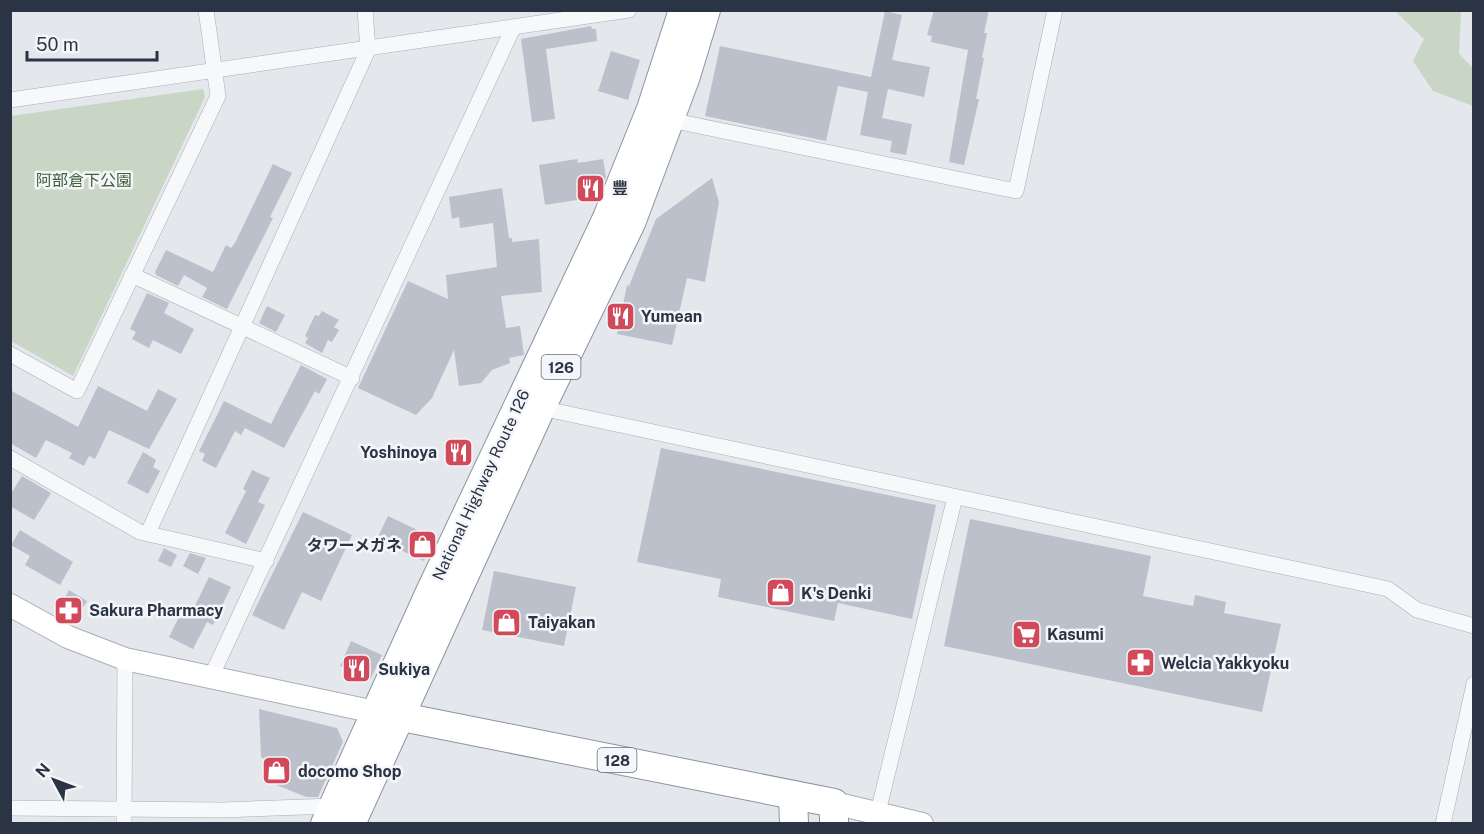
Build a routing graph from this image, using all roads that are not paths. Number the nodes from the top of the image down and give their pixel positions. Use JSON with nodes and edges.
{"nodes":[{"id":1,"x":206,"y":10,"type":"edge"},
{"id":2,"x":365,"y":10,"type":"edge"},
{"id":3,"x":628,"y":10,"type":"edge"},
{"id":4,"x":683,"y":10,"type":"edge"},
{"id":5,"x":706,"y":10,"type":"edge"},
{"id":6,"x":1055,"y":10,"type":"edge"},
{"id":7,"x":513,"y":28,"type":"junction"},
{"id":8,"x":368,"y":50,"type":"junction"},
{"id":9,"x":214,"y":72,"type":"junction"},
{"id":10,"x":10,"y":100,"type":"edge"},
{"id":11,"x":670,"y":120,"type":"junction"},
{"id":12,"x":132,"y":275,"type":"junction"},
{"id":13,"x":244,"y":326,"type":"junction"},
{"id":14,"x":10,"y":354,"type":"edge"},
{"id":15,"x":352,"y":378,"type":"junction"},
{"id":16,"x":541,"y":408,"type":"junction"},
{"id":17,"x":10,"y":458,"type":"edge"},
{"id":18,"x":955,"y":497,"type":"junction"},
{"id":19,"x":148,"y":533,"type":"junction"},
{"id":20,"x":266,"y":561,"type":"junction"},
{"id":21,"x":10,"y":605,"type":"edge"},
{"id":22,"x":1473,"y":626,"type":"edge"},
{"id":23,"x":125,"y":659,"type":"junction"},
{"id":24,"x":211,"y":677,"type":"junction"},
{"id":25,"x":1473,"y":684,"type":"edge"},
{"id":26,"x":388,"y":714,"type":"junction"},
{"id":27,"x":793,"y":795,"type":"junction"},
{"id":28,"x":10,"y":808,"type":"edge"},
{"id":29,"x":878,"y":812,"type":"junction"},
{"id":30,"x":834,"y":813,"type":"edge"},
{"id":31,"x":124,"y":816,"type":"edge"},
{"id":32,"x":336,"y":818,"type":"edge"},
{"id":33,"x":794,"y":824,"type":"edge"},
{"id":34,"x":922,"y":824,"type":"edge"},
{"id":35,"x":1443,"y":824,"type":"edge"}],
"edges":[{"from":1,"to":9,"type":"street"},
{"from":2,"to":8,"type":"street"},
{"from":3,"to":7,"type":"street"},
{"from":4,"to":26,"type":"highway","name":"National Highway Route 126","number":"126"},
{"from":5,"to":11,"type":"highway","name":"National Highway Route 126","number":"126"},
{"from":6,"to":11,"type":"street"},
{"from":7,"to":8,"type":"street"},
{"from":7,"to":15,"type":"street"},
{"from":8,"to":9,"type":"street"},
{"from":8,"to":13,"type":"street"},
{"from":9,"to":10,"type":"street"},
{"from":9,"to":12,"type":"street"},
{"from":11,"to":16,"type":"highway","name":"National Highway Route 126","number":"126"},
{"from":12,"to":13,"type":"street"},
{"from":12,"to":14,"type":"street"},
{"from":13,"to":15,"type":"street"},
{"from":13,"to":19,"type":"street"},
{"from":15,"to":20,"type":"street"},
{"from":16,"to":18,"type":"street"},
{"from":16,"to":26,"type":"highway","name":"National Highway Route 126","number":"126"},
{"from":17,"to":19,"type":"street"},
{"from":18,"to":22,"type":"street"},
{"from":18,"to":29,"type":"street"},
{"from":19,"to":20,"type":"street"},
{"from":20,"to":24,"type":"street"},
{"from":21,"to":23,"type":"street"},
{"from":23,"to":24,"type":"street"},
{"from":23,"to":31,"type":"street"},
{"from":24,"to":26,"type":"street"},
{"from":25,"to":35,"type":"street"},
{"from":26,"to":27,"type":"highway","number":"128"},
{"from":26,"to":32,"type":"highway","name":"National Highway Route 126","number":"126"},
{"from":27,"to":30,"type":"highway","number":"128"},
{"from":27,"to":33,"type":"highway"},
{"from":28,"to":31,"type":"street"},
{"from":29,"to":30,"type":"street"},
{"from":29,"to":34,"type":"street"},
{"from":31,"to":32,"type":"street"}]}
